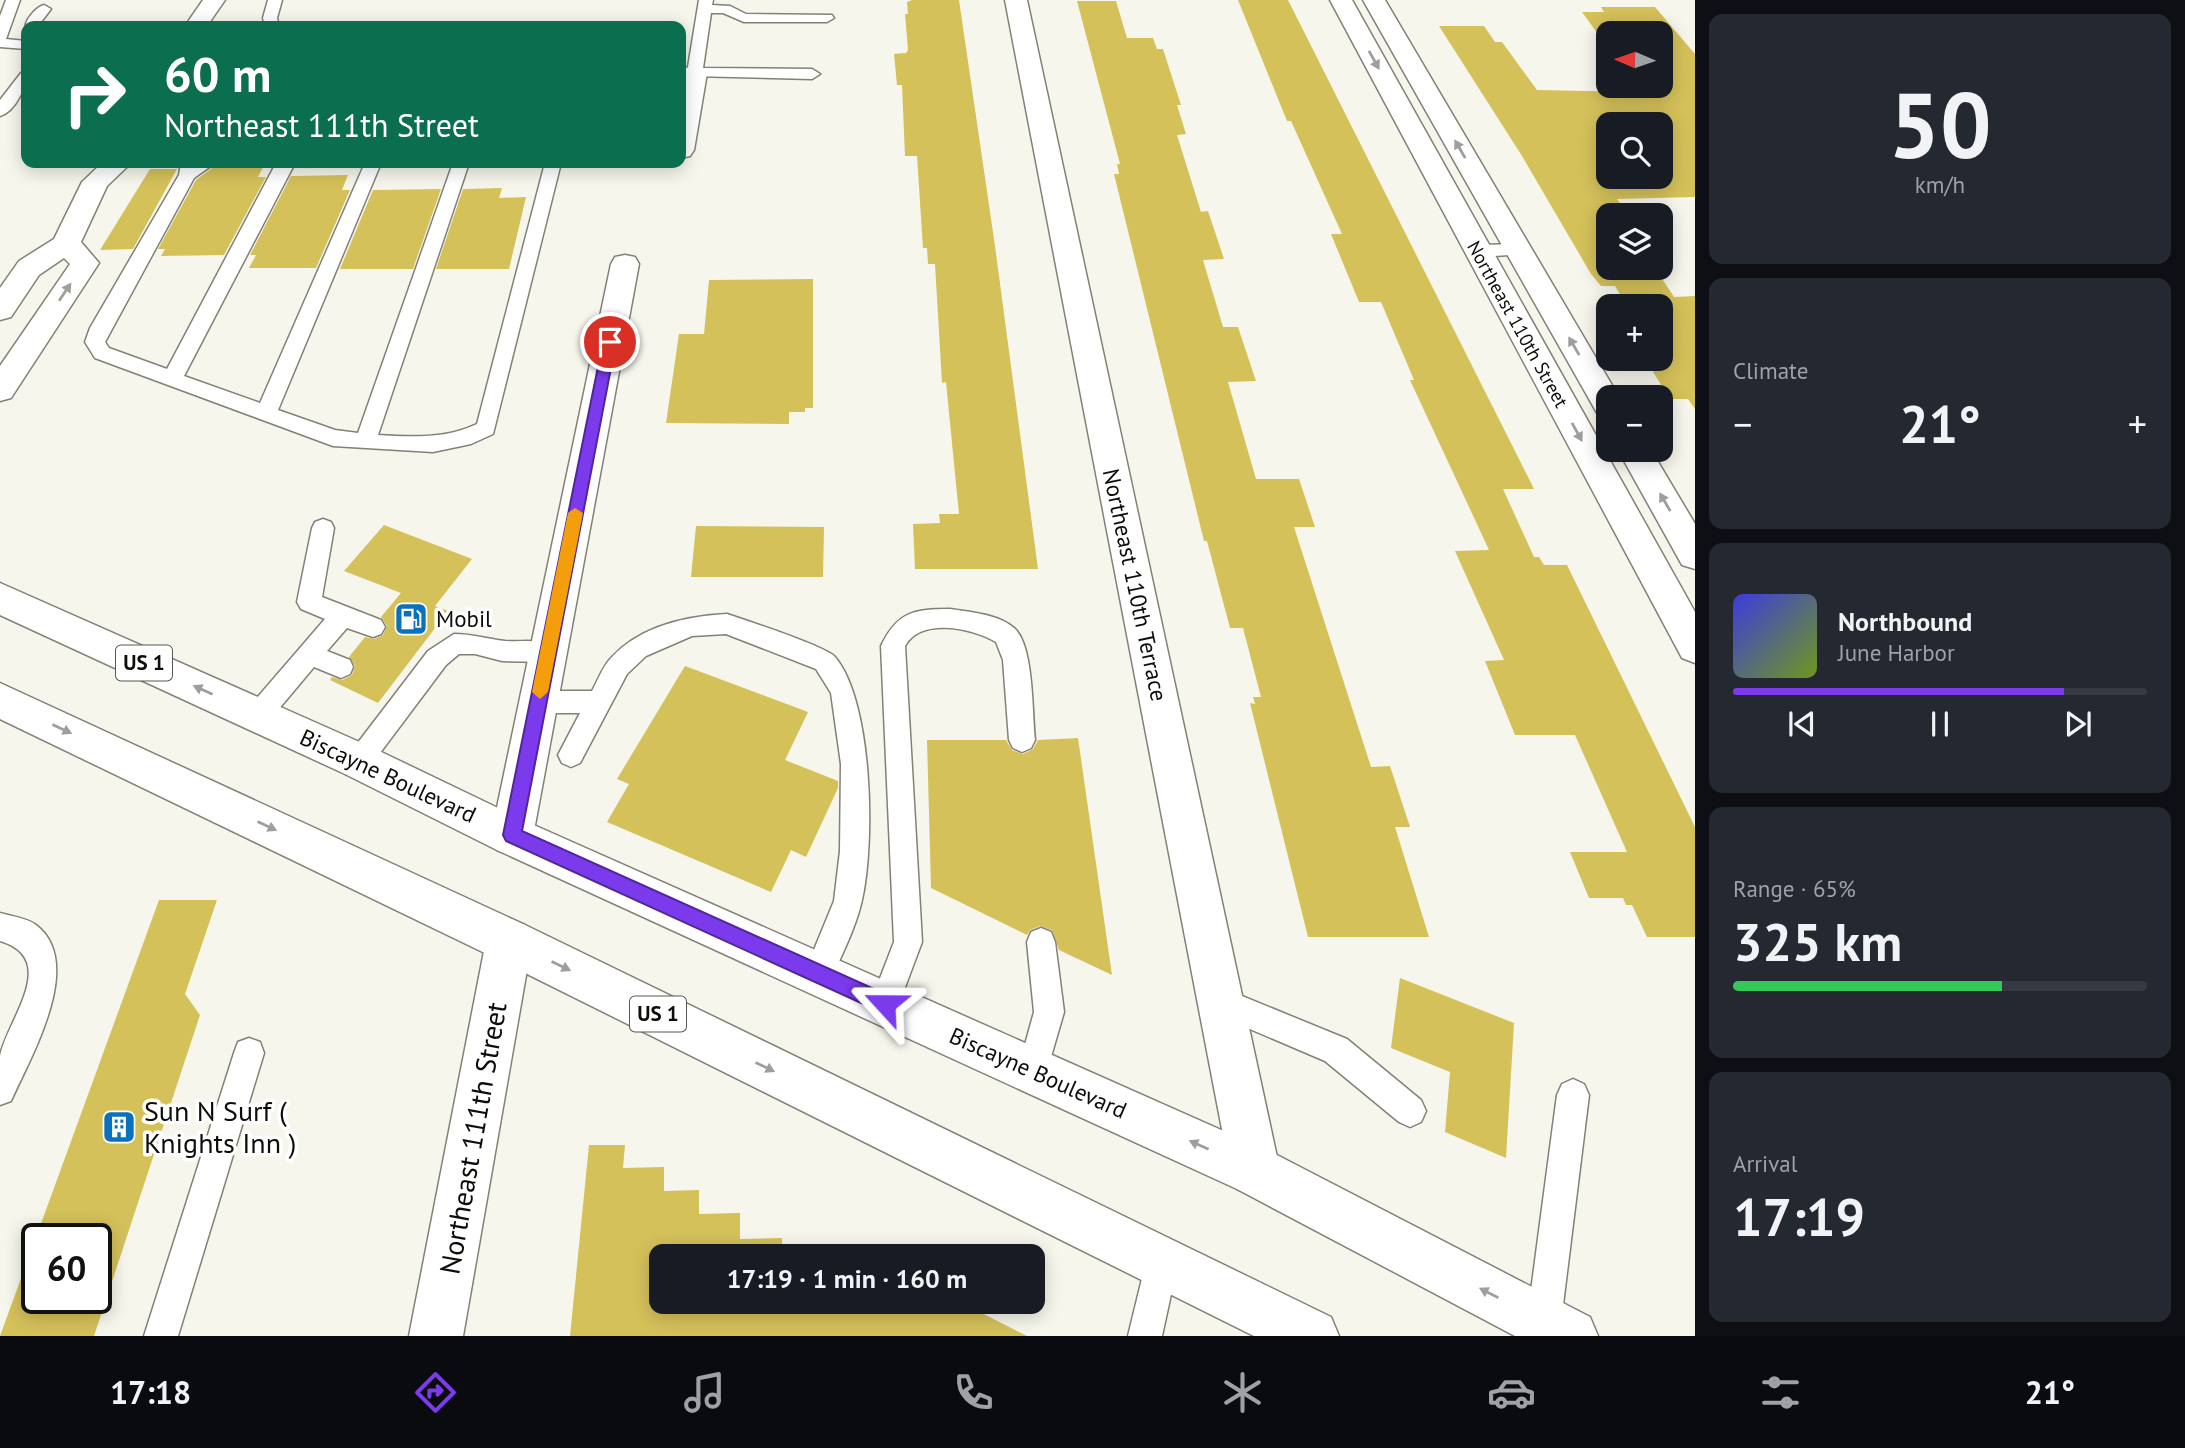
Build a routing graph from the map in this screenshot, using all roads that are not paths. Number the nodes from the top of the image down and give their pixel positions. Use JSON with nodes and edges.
{"nodes":[{"id":1,"x":13,"y":0,"type":"edge"},
{"id":2,"x":214,"y":0,"type":"edge"},
{"id":3,"x":275,"y":0,"type":"edge"},
{"id":4,"x":1016,"y":0,"type":"edge"},
{"id":5,"x":1341,"y":0,"type":"edge"},
{"id":6,"x":1374,"y":0,"type":"edge"},
{"id":7,"x":729,"y":4,"type":"edge"},
{"id":8,"x":706,"y":5,"type":"edge"},
{"id":9,"x":44,"y":9,"type":"dead end"},
{"id":10,"x":827,"y":18,"type":"dead end"},
{"id":11,"x":35,"y":21,"type":"edge"},
{"id":12,"x":199,"y":21,"type":"edge"},
{"id":13,"x":271,"y":21,"type":"edge"},
{"id":14,"x":0,"y":37,"type":"edge"},
{"id":15,"x":695,"y":73,"type":"junction"},
{"id":16,"x":812,"y":74,"type":"dead end"},
{"id":17,"x":21,"y":83,"type":"edge"},
{"id":18,"x":0,"y":111,"type":"edge"},
{"id":19,"x":686,"y":122,"type":"edge"},
{"id":20,"x":112,"y":168,"type":"edge"},
{"id":21,"x":281,"y":168,"type":"edge"},
{"id":22,"x":371,"y":168,"type":"edge"},
{"id":23,"x":459,"y":168,"type":"edge"},
{"id":24,"x":552,"y":168,"type":"edge"},
{"id":25,"x":188,"y":169,"type":"edge"},
{"id":26,"x":66,"y":244,"type":"junction"},
{"id":27,"x":1519,"y":250,"type":"junction"},
{"id":28,"x":1479,"y":251,"type":"junction"},
{"id":29,"x":625,"y":264,"type":"dead end"},
{"id":30,"x":0,"y":310,"type":"edge"},
{"id":31,"x":0,"y":322,"type":"edge"},
{"id":32,"x":44,"y":324,"type":"junction"},
{"id":33,"x":173,"y":379,"type":"junction"},
{"id":34,"x":1597,"y":385,"type":"edge"},
{"id":35,"x":0,"y":390,"type":"edge"},
{"id":36,"x":266,"y":414,"type":"junction"},
{"id":37,"x":365,"y":442,"type":"junction"},
{"id":38,"x":1641,"y":462,"type":"edge"},
{"id":39,"x":323,"y":528,"type":"dead end"},
{"id":40,"x":1695,"y":555,"type":"edge"},
{"id":41,"x":0,"y":598,"type":"edge"},
{"id":42,"x":342,"y":616,"type":"junction"},
{"id":43,"x":373,"y":628,"type":"dead end"},
{"id":44,"x":1695,"y":647,"type":"edge"},
{"id":45,"x":548,"y":652,"type":"junction"},
{"id":46,"x":309,"y":654,"type":"junction"},
{"id":47,"x":341,"y":667,"type":"dead end"},
{"id":48,"x":0,"y":700,"type":"edge"},
{"id":49,"x":538,"y":702,"type":"junction"},
{"id":50,"x":599,"y":702,"type":"junction"},
{"id":51,"x":258,"y":715,"type":"junction"},
{"id":52,"x":1022,"y":740,"type":"dead end"},
{"id":53,"x":571,"y":755,"type":"dead end"},
{"id":54,"x":359,"y":761,"type":"junction"},
{"id":55,"x":512,"y":835,"type":"junction"},
{"id":56,"x":0,"y":927,"type":"edge"},
{"id":57,"x":509,"y":940,"type":"junction"},
{"id":58,"x":1041,"y":942,"type":"dead end"},
{"id":59,"x":819,"y":974,"type":"junction"},
{"id":60,"x":1220,"y":1002,"type":"junction"},
{"id":61,"x":885,"y":1004,"type":"junction"},
{"id":62,"x":248,"y":1052,"type":"dead end"},
{"id":63,"x":1033,"y":1070,"type":"junction"},
{"id":64,"x":0,"y":1090,"type":"edge"},
{"id":65,"x":1573,"y":1095,"type":"dead end"},
{"id":66,"x":1410,"y":1111,"type":"dead end"},
{"id":67,"x":1255,"y":1171,"type":"junction"},
{"id":68,"x":1161,"y":1262,"type":"junction"},
{"id":69,"x":1558,"y":1329,"type":"edge"},
{"id":70,"x":1311,"y":1335,"type":"edge"},
{"id":71,"x":161,"y":1336,"type":"edge"},
{"id":72,"x":436,"y":1336,"type":"edge"},
{"id":73,"x":1145,"y":1336,"type":"edge"}],
"edges":[{"from":1,"to":14,"type":"lane"},
{"from":2,"to":12,"type":"street"},
{"from":3,"to":13,"type":"lane"},
{"from":4,"to":60,"type":"street","name":"Northeast 110th Terrace"},
{"from":5,"to":28,"type":"street","name":"Northeast 110th Street","one_way":true},
{"from":27,"to":6,"type":"street","name":"Northeast 110th Street","one_way":true},
{"from":7,"to":8,"type":"lane"},
{"from":7,"to":10,"type":"lane"},
{"from":8,"to":15,"type":"lane"},
{"from":9,"to":11,"type":"lane"},
{"from":15,"to":16,"type":"lane"},
{"from":15,"to":19,"type":"street"},
{"from":17,"to":18,"type":"lane"},
{"from":20,"to":26,"type":"street"},
{"from":21,"to":33,"type":"lane"},
{"from":22,"to":36,"type":"lane"},
{"from":23,"to":37,"type":"lane"},
{"from":24,"to":37,"type":"lane"},
{"from":25,"to":33,"type":"lane"},
{"from":26,"to":30,"type":"street"},
{"from":32,"to":26,"type":"street","one_way":true},
{"from":27,"to":28,"type":"lane"},
{"from":34,"to":27,"type":"street","name":"Northeast 110th Street","one_way":true},
{"from":28,"to":44,"type":"street","name":"Northeast 110th Street","one_way":true},
{"from":29,"to":45,"type":"street"},
{"from":31,"to":32,"type":"street"},
{"from":32,"to":35,"type":"street"},
{"from":33,"to":36,"type":"lane"},
{"from":36,"to":37,"type":"lane"},
{"from":40,"to":38,"type":"street","one_way":true},
{"from":39,"to":42,"type":"lane"},
{"from":51,"to":41,"type":"street","name":"Biscayne Boulevard","number":"US 1","one_way":true},
{"from":42,"to":43,"type":"lane"},
{"from":42,"to":46,"type":"lane"},
{"from":45,"to":49,"type":"street"},
{"from":45,"to":54,"type":"lane"},
{"from":46,"to":47,"type":"lane"},
{"from":46,"to":51,"type":"lane"},
{"from":48,"to":57,"type":"street","number":"US 1","one_way":true},
{"from":49,"to":50,"type":"lane"},
{"from":49,"to":55,"type":"street"},
{"from":50,"to":53,"type":"lane"},
{"from":50,"to":59,"type":"lane"},
{"from":51,"to":54,"type":"street","name":"Biscayne Boulevard","number":"US 1"},
{"from":52,"to":61,"type":"lane"},
{"from":54,"to":55,"type":"street","name":"Biscayne Boulevard","number":"US 1"},
{"from":55,"to":59,"type":"street","name":"Biscayne Boulevard","number":"US 1"},
{"from":56,"to":64,"type":"lane"},
{"from":57,"to":68,"type":"street","number":"US 1","one_way":true},
{"from":57,"to":72,"type":"street","name":"Northeast 111th Street"},
{"from":58,"to":63,"type":"lane"},
{"from":59,"to":61,"type":"street","name":"Biscayne Boulevard","number":"US 1"},
{"from":60,"to":66,"type":"lane"},
{"from":60,"to":67,"type":"street","name":"Northeast 110th Terrace"},
{"from":61,"to":63,"type":"street","name":"Biscayne Boulevard","number":"US 1"},
{"from":62,"to":71,"type":"lane"},
{"from":67,"to":63,"type":"street","name":"Biscayne Boulevard","number":"US 1","one_way":true},
{"from":65,"to":69,"type":"lane"},
{"from":69,"to":67,"type":"street","name":"Biscayne Boulevard","number":"US 1","one_way":true},
{"from":68,"to":70,"type":"street","number":"US 1"},
{"from":68,"to":73,"type":"lane"}]}
